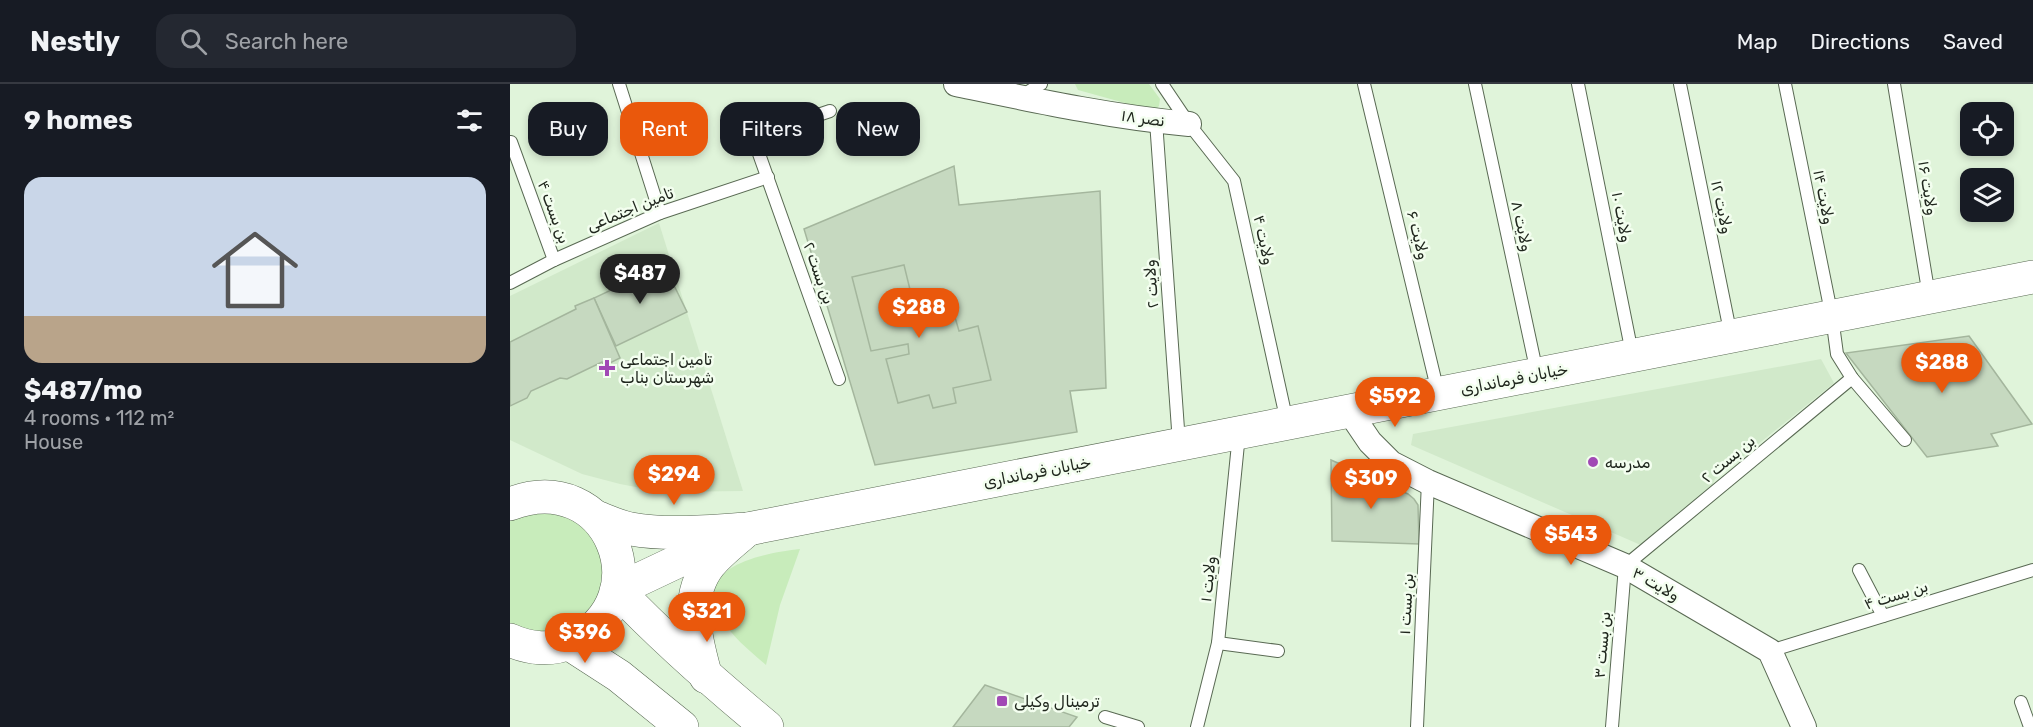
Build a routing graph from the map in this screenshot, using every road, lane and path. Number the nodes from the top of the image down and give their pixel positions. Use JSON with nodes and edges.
{"nodes":[{"id":1,"x":619,"y":84,"type":"edge"},
{"id":2,"x":956,"y":84,"type":"edge"},
{"id":3,"x":1041,"y":84,"type":"edge"},
{"id":4,"x":1162,"y":84,"type":"edge"},
{"id":5,"x":1364,"y":84,"type":"edge"},
{"id":6,"x":1475,"y":84,"type":"edge"},
{"id":7,"x":1578,"y":84,"type":"edge"},
{"id":8,"x":1680,"y":84,"type":"edge"},
{"id":9,"x":1785,"y":84,"type":"edge"},
{"id":10,"x":1894,"y":84,"type":"edge"},
{"id":11,"x":1019,"y":98,"type":"junction"},
{"id":12,"x":830,"y":111,"type":"dead end"},
{"id":13,"x":1156,"y":121,"type":"junction"},
{"id":14,"x":1189,"y":124,"type":"junction"},
{"id":15,"x":511,"y":142,"type":"edge"},
{"id":16,"x":768,"y":177,"type":"junction"},
{"id":17,"x":660,"y":213,"type":"junction"},
{"id":18,"x":554,"y":260,"type":"junction"},
{"id":19,"x":2033,"y":277,"type":"edge"},
{"id":20,"x":510,"y":283,"type":"edge"},
{"id":21,"x":1929,"y":298,"type":"junction"},
{"id":22,"x":1832,"y":317,"type":"junction"},
{"id":23,"x":1732,"y":336,"type":"junction"},
{"id":24,"x":1633,"y":356,"type":"junction"},
{"id":25,"x":1538,"y":374,"type":"junction"},
{"id":26,"x":1852,"y":378,"type":"junction"},
{"id":27,"x":839,"y":379,"type":"dead end"},
{"id":28,"x":1439,"y":394,"type":"junction"},
{"id":29,"x":1349,"y":411,"type":"junction"},
{"id":30,"x":1287,"y":423,"type":"junction"},
{"id":31,"x":1239,"y":433,"type":"junction"},
{"id":32,"x":1905,"y":440,"type":"dead end"},
{"id":33,"x":1179,"y":444,"type":"junction"},
{"id":34,"x":1428,"y":482,"type":"junction"},
{"id":35,"x":518,"y":496,"type":"edge"},
{"id":36,"x":596,"y":517,"type":"junction"},
{"id":37,"x":748,"y":529,"type":"junction"},
{"id":38,"x":1625,"y":566,"type":"junction"},
{"id":39,"x":1859,"y":570,"type":"dead end"},
{"id":40,"x":2033,"y":570,"type":"edge"},
{"id":41,"x":616,"y":590,"type":"junction"},
{"id":42,"x":1883,"y":616,"type":"junction"},
{"id":43,"x":512,"y":644,"type":"edge"},
{"id":44,"x":568,"y":644,"type":"junction"},
{"id":45,"x":1218,"y":644,"type":"junction"},
{"id":46,"x":1278,"y":651,"type":"dead end"},
{"id":47,"x":1770,"y":651,"type":"junction"},
{"id":48,"x":706,"y":677,"type":"junction"},
{"id":49,"x":2021,"y":702,"type":"dead end"},
{"id":50,"x":1105,"y":717,"type":"dead end"},
{"id":51,"x":682,"y":727,"type":"edge"},
{"id":52,"x":767,"y":727,"type":"edge"},
{"id":53,"x":1138,"y":727,"type":"edge"},
{"id":54,"x":1197,"y":727,"type":"edge"},
{"id":55,"x":1417,"y":727,"type":"edge"},
{"id":56,"x":1612,"y":727,"type":"edge"},
{"id":57,"x":1804,"y":727,"type":"edge"},
{"id":58,"x":2030,"y":727,"type":"edge"}],
"edges":[{"from":1,"to":17,"type":"lane"},
{"from":2,"to":11,"type":"street","name":"نصر ۱۸"},
{"from":3,"to":11,"type":"lane"},
{"from":4,"to":14,"type":"lane","name":"ولایت ۴"},
{"from":5,"to":28,"type":"lane","name":"ولایت ۶"},
{"from":6,"to":25,"type":"lane","name":"ولایت ۸"},
{"from":7,"to":24,"type":"lane","name":"ولایت ۱۰"},
{"from":8,"to":23,"type":"lane","name":"ولایت ۱۲"},
{"from":9,"to":22,"type":"lane","name":"ولایت ۱۴"},
{"from":10,"to":21,"type":"lane","name":"ولایت ۱۶"},
{"from":11,"to":13,"type":"street","name":"نصر ۱۸"},
{"from":12,"to":16,"type":"lane"},
{"from":13,"to":14,"type":"street","name":"نصر ۱۸"},
{"from":13,"to":33,"type":"lane","name":"ولایت ۲"},
{"from":14,"to":30,"type":"lane","name":"ولایت ۴"},
{"from":15,"to":18,"type":"lane","name":"بن بست ۴"},
{"from":16,"to":17,"type":"lane","name":"تامین اجتماعی"},
{"from":16,"to":27,"type":"lane","name":"بن بست ۲"},
{"from":17,"to":18,"type":"lane","name":"تامین اجتماعی"},
{"from":18,"to":20,"type":"lane","name":"تامین اجتماعی"},
{"from":19,"to":21,"type":"main road","name":"خیابان فرمانداری"},
{"from":21,"to":22,"type":"main road","name":"خیابان فرمانداری"},
{"from":22,"to":23,"type":"main road","name":"خیابان فرمانداری"},
{"from":22,"to":26,"type":"lane","name":"ولایت ۱۴"},
{"from":23,"to":24,"type":"main road","name":"خیابان فرمانداری"},
{"from":24,"to":25,"type":"main road","name":"خیابان فرمانداری"},
{"from":25,"to":28,"type":"main road","name":"خیابان فرمانداری"},
{"from":26,"to":32,"type":"lane","name":"ولایت ۱۴"},
{"from":26,"to":38,"type":"lane","name":"بن بست ۲"},
{"from":28,"to":29,"type":"main road","name":"خیابان فرمانداری"},
{"from":29,"to":30,"type":"main road","name":"خیابان فرمانداری"},
{"from":29,"to":34,"type":"street","name":"ولایت ۳"},
{"from":30,"to":31,"type":"main road","name":"خیابان فرمانداری"},
{"from":31,"to":33,"type":"main road","name":"خیابان فرمانداری"},
{"from":31,"to":45,"type":"lane","name":"ولایت ۱"},
{"from":33,"to":37,"type":"main road","name":"خیابان فرمانداری"},
{"from":34,"to":38,"type":"street","name":"ولایت ۳"},
{"from":34,"to":55,"type":"lane","name":"بن بست ۱"},
{"from":35,"to":36,"type":"main road"},
{"from":36,"to":37,"type":"main road","name":"خیابان فرمانداری"},
{"from":36,"to":41,"type":"main road"},
{"from":37,"to":41,"type":"main road","name":"خیابان فرمانداری"},
{"from":37,"to":48,"type":"main road"},
{"from":38,"to":47,"type":"street","name":"ولایت ۳"},
{"from":38,"to":56,"type":"lane","name":"بن بست ۳"},
{"from":39,"to":42,"type":"lane"},
{"from":40,"to":42,"type":"lane","name":"بن بست ۴"},
{"from":41,"to":44,"type":"main road"},
{"from":41,"to":48,"type":"main road"},
{"from":42,"to":47,"type":"lane","name":"بن بست ۴"},
{"from":43,"to":44,"type":"main road"},
{"from":44,"to":51,"type":"main road"},
{"from":45,"to":46,"type":"lane"},
{"from":45,"to":54,"type":"lane","name":"ولایت ۱"},
{"from":47,"to":57,"type":"street"},
{"from":48,"to":52,"type":"main road"},
{"from":49,"to":58,"type":"lane"},
{"from":50,"to":53,"type":"lane"}]}
